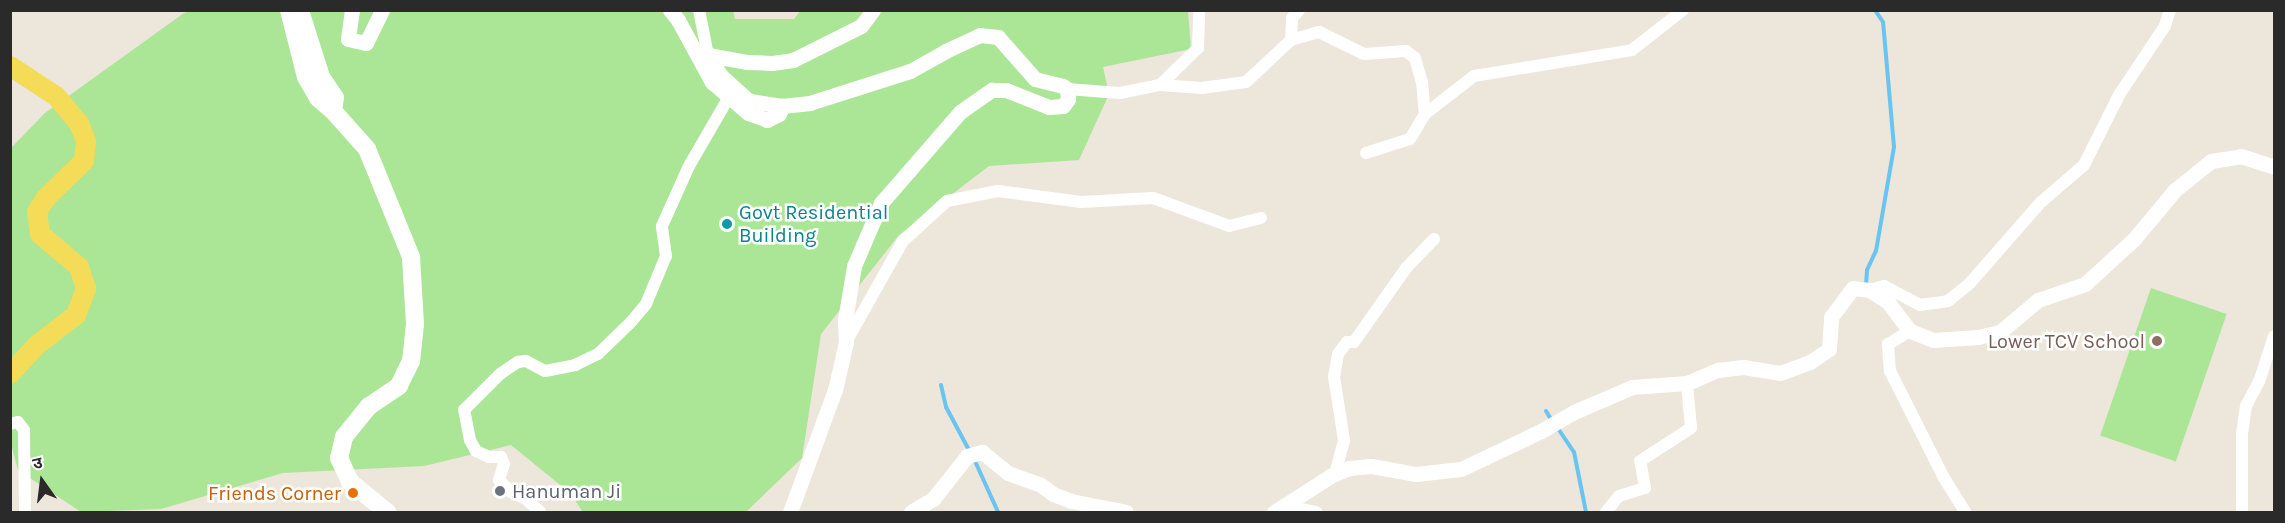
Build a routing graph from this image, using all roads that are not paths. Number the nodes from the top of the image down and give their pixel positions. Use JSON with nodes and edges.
{"nodes":[{"id":1,"x":289,"y":10,"type":"edge"},
{"id":2,"x":301,"y":10,"type":"edge"},
{"id":3,"x":352,"y":10,"type":"edge"},
{"id":4,"x":382,"y":10,"type":"edge"},
{"id":5,"x":670,"y":10,"type":"edge"},
{"id":6,"x":699,"y":10,"type":"edge"},
{"id":7,"x":873,"y":10,"type":"edge"},
{"id":8,"x":1199,"y":10,"type":"edge"},
{"id":9,"x":1299,"y":10,"type":"edge"},
{"id":10,"x":1683,"y":10,"type":"edge"},
{"id":11,"x":2170,"y":10,"type":"edge"},
{"id":12,"x":1291,"y":40,"type":"junction"},
{"id":13,"x":708,"y":55,"type":"junction"},
{"id":14,"x":10,"y":66,"type":"edge"},
{"id":15,"x":1160,"y":85,"type":"junction"},
{"id":16,"x":1067,"y":89,"type":"junction"},
{"id":17,"x":729,"y":97,"type":"junction"},
{"id":18,"x":782,"y":106,"type":"junction"},
{"id":19,"x":334,"y":112,"type":"junction"},
{"id":20,"x":1425,"y":114,"type":"junction"},
{"id":21,"x":1366,"y":153,"type":"dead end"},
{"id":22,"x":2274,"y":168,"type":"edge"},
{"id":23,"x":1261,"y":218,"type":"dead end"},
{"id":24,"x":1434,"y":239,"type":"dead end"},
{"id":25,"x":1869,"y":290,"type":"junction"},
{"id":26,"x":1910,"y":331,"type":"junction"},
{"id":27,"x":2274,"y":336,"type":"edge"},
{"id":28,"x":846,"y":342,"type":"junction"},
{"id":29,"x":10,"y":374,"type":"edge"},
{"id":30,"x":1687,"y":383,"type":"junction"},
{"id":31,"x":10,"y":424,"type":"edge"},
{"id":32,"x":1335,"y":474,"type":"junction"},
{"id":33,"x":1281,"y":509,"type":"edge"},
{"id":34,"x":25,"y":513,"type":"edge"},
{"id":35,"x":387,"y":513,"type":"edge"},
{"id":36,"x":540,"y":513,"type":"edge"},
{"id":37,"x":790,"y":513,"type":"edge"},
{"id":38,"x":911,"y":513,"type":"edge"},
{"id":39,"x":1126,"y":513,"type":"edge"},
{"id":40,"x":1316,"y":513,"type":"edge"},
{"id":41,"x":1606,"y":513,"type":"edge"},
{"id":42,"x":1965,"y":513,"type":"edge"},
{"id":43,"x":2242,"y":513,"type":"edge"}],
"edges":[{"from":1,"to":19,"type":"main road"},
{"from":2,"to":19,"type":"street"},
{"from":3,"to":4,"type":"street"},
{"from":5,"to":17,"type":"street"},
{"from":6,"to":13,"type":"street"},
{"from":7,"to":13,"type":"street"},
{"from":8,"to":15,"type":"street"},
{"from":9,"to":12,"type":"street"},
{"from":10,"to":20,"type":"street"},
{"from":11,"to":25,"type":"street"},
{"from":12,"to":15,"type":"street"},
{"from":12,"to":20,"type":"street"},
{"from":13,"to":18,"type":"street"},
{"from":14,"to":29,"type":"main road"},
{"from":15,"to":16,"type":"street"},
{"from":16,"to":18,"type":"street"},
{"from":16,"to":28,"type":"street"},
{"from":17,"to":18,"type":"street"},
{"from":17,"to":36,"type":"street"},
{"from":19,"to":35,"type":"main road"},
{"from":20,"to":21,"type":"street"},
{"from":22,"to":26,"type":"street"},
{"from":23,"to":28,"type":"street"},
{"from":24,"to":32,"type":"street"},
{"from":25,"to":26,"type":"street"},
{"from":25,"to":30,"type":"street"},
{"from":26,"to":42,"type":"street"},
{"from":27,"to":43,"type":"street"},
{"from":28,"to":37,"type":"street"},
{"from":30,"to":32,"type":"street"},
{"from":30,"to":41,"type":"street"},
{"from":31,"to":34,"type":"street"},
{"from":32,"to":33,"type":"street"},
{"from":33,"to":40,"type":"street"},
{"from":38,"to":39,"type":"street"}]}
